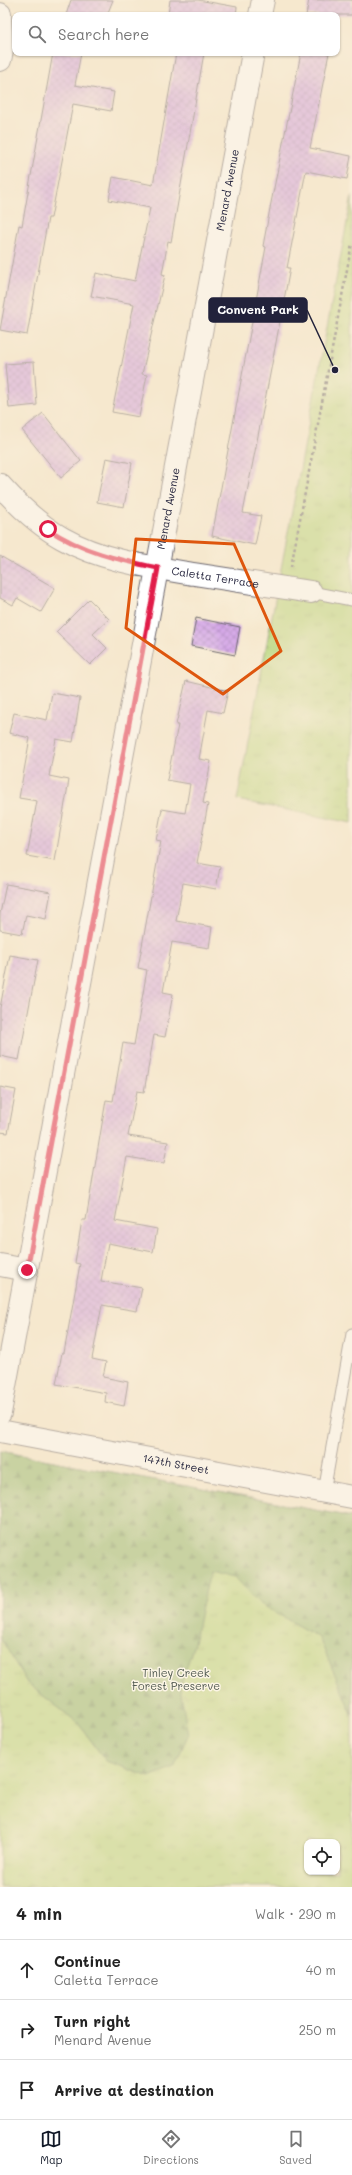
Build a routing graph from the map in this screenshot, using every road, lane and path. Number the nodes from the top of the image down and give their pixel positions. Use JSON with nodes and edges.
{"nodes":[{"id":1,"x":263,"y":0,"type":"edge"},
{"id":2,"x":261,"y":12,"type":"edge"},
{"id":3,"x":0,"y":14,"type":"edge"},
{"id":4,"x":252,"y":56,"type":"edge"},
{"id":5,"x":0,"y":60,"type":"edge"},
{"id":6,"x":352,"y":243,"type":"edge"},
{"id":7,"x":0,"y":485,"type":"edge"},
{"id":8,"x":158,"y":568,"type":"junction"},
{"id":9,"x":290,"y":568,"type":"dead end"},
{"id":10,"x":311,"y":592,"type":"joint"},
{"id":11,"x":352,"y":600,"type":"edge"},
{"id":12,"x":0,"y":1265,"type":"edge"},
{"id":13,"x":27,"y":1270,"type":"junction"},
{"id":14,"x":352,"y":1334,"type":"edge"},
{"id":15,"x":0,"y":1413,"type":"edge"},
{"id":16,"x":0,"y":1431,"type":"edge"},
{"id":17,"x":324,"y":1492,"type":"junction"},
{"id":18,"x":352,"y":1497,"type":"edge"}],
"edges":[{"from":1,"to":2,"type":"street"},
{"from":3,"to":5,"type":"street"},
{"from":4,"to":8,"type":"street","name":"Menard Avenue"},
{"from":6,"to":9,"type":"path"},
{"from":7,"to":8,"type":"street","name":"Caletta Terrace"},
{"from":8,"to":10,"type":"street","name":"Caletta Terrace"},
{"from":8,"to":13,"type":"street","name":"Menard Avenue"},
{"from":10,"to":11,"type":"lane"},
{"from":12,"to":13,"type":"street"},
{"from":13,"to":15,"type":"street","name":"Menard Avenue"},
{"from":14,"to":17,"type":"lane"},
{"from":16,"to":17,"type":"street","name":"147th Street"},
{"from":17,"to":18,"type":"street","name":"147th Street"}]}
